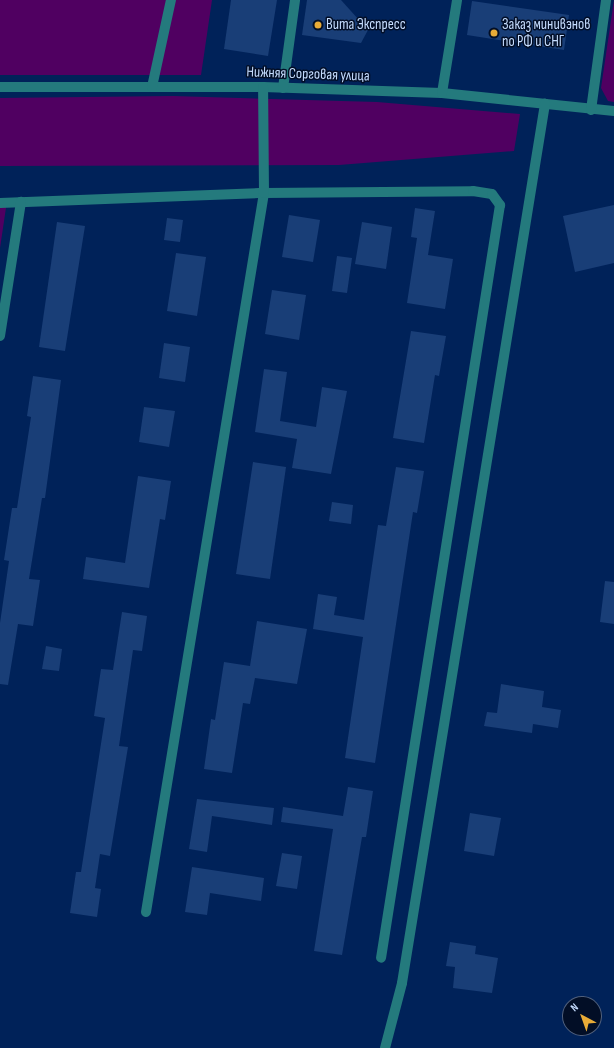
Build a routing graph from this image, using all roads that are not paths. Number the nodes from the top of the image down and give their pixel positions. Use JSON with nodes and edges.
{"nodes":[{"id":1,"x":171,"y":0,"type":"edge"},
{"id":2,"x":295,"y":0,"type":"edge"},
{"id":3,"x":457,"y":0,"type":"edge"},
{"id":4,"x":606,"y":0,"type":"edge"},
{"id":5,"x":0,"y":86,"type":"edge"},
{"id":6,"x":152,"y":86,"type":"junction"},
{"id":7,"x":264,"y":87,"type":"junction"},
{"id":8,"x":283,"y":88,"type":"junction"},
{"id":9,"x":442,"y":93,"type":"junction"},
{"id":10,"x":546,"y":104,"type":"junction"},
{"id":11,"x":591,"y":110,"type":"junction"},
{"id":12,"x":614,"y":111,"type":"edge"},
{"id":13,"x":264,"y":193,"type":"junction"},
{"id":14,"x":0,"y":202,"type":"edge"},
{"id":15,"x":21,"y":202,"type":"junction"},
{"id":16,"x":0,"y":336,"type":"edge"},
{"id":17,"x":146,"y":912,"type":"dead end"},
{"id":18,"x":381,"y":958,"type":"dead end"},
{"id":19,"x":385,"y":1048,"type":"edge"}],
"edges":[{"from":1,"to":6,"type":"street"},
{"from":2,"to":8,"type":"street"},
{"from":3,"to":9,"type":"street"},
{"from":4,"to":11,"type":"street"},
{"from":5,"to":6,"type":"street","name":"Нижняя Сорговая улица"},
{"from":6,"to":7,"type":"street","name":"Нижняя Сорговая улица"},
{"from":7,"to":8,"type":"street","name":"Нижняя Сорговая улица"},
{"from":7,"to":13,"type":"street"},
{"from":8,"to":9,"type":"street","name":"Нижняя Сорговая улица"},
{"from":9,"to":10,"type":"street","name":"Нижняя Сорговая улица"},
{"from":10,"to":11,"type":"street","name":"Нижняя Сорговая улица"},
{"from":10,"to":19,"type":"street"},
{"from":11,"to":12,"type":"street","name":"Нижняя Сорговая улица"},
{"from":13,"to":15,"type":"street"},
{"from":13,"to":17,"type":"street"},
{"from":13,"to":18,"type":"street"},
{"from":14,"to":15,"type":"street"},
{"from":15,"to":16,"type":"street"}]}
